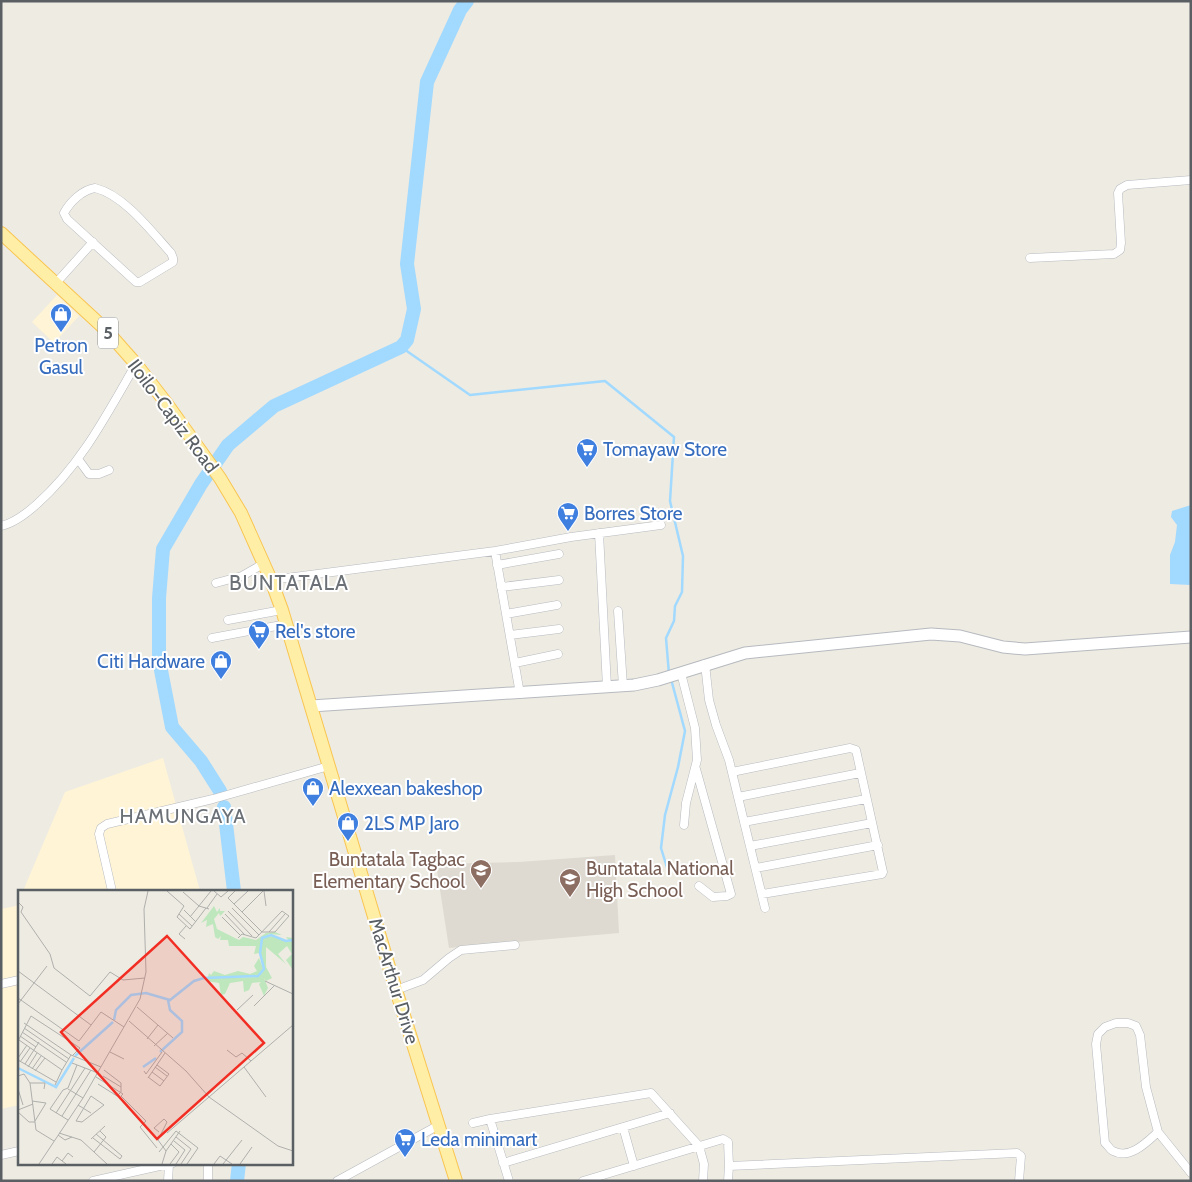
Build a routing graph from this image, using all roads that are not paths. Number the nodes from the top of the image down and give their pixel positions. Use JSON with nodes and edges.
{"nodes":[{"id":1,"x":1191,"y":180,"type":"edge"},
{"id":2,"x":1,"y":233,"type":"edge"},
{"id":3,"x":93,"y":242,"type":"junction"},
{"id":4,"x":1030,"y":258,"type":"dead end"},
{"id":5,"x":56,"y":283,"type":"junction"},
{"id":6,"x":136,"y":364,"type":"junction"},
{"id":7,"x":78,"y":460,"type":"junction"},
{"id":8,"x":109,"y":470,"type":"dead end"},
{"id":9,"x":661,"y":525,"type":"dead end"},
{"id":10,"x":1,"y":526,"type":"edge"},
{"id":11,"x":599,"y":533,"type":"junction"},
{"id":12,"x":495,"y":551,"type":"junction"},
{"id":13,"x":559,"y":554,"type":"dead end"},
{"id":14,"x":264,"y":564,"type":"junction"},
{"id":15,"x":497,"y":565,"type":"junction"},
{"id":16,"x":271,"y":580,"type":"junction"},
{"id":17,"x":560,"y":580,"type":"dead end"},
{"id":18,"x":216,"y":583,"type":"dead end"},
{"id":19,"x":501,"y":588,"type":"junction"},
{"id":20,"x":557,"y":605,"type":"dead end"},
{"id":21,"x":282,"y":610,"type":"junction"},
{"id":22,"x":618,"y":610,"type":"dead end"},
{"id":23,"x":506,"y":614,"type":"junction"},
{"id":24,"x":228,"y":620,"type":"dead end"},
{"id":25,"x":287,"y":624,"type":"junction"},
{"id":26,"x":559,"y":629,"type":"dead end"},
{"id":27,"x":510,"y":635,"type":"junction"},
{"id":28,"x":1191,"y":637,"type":"edge"},
{"id":29,"x":212,"y":638,"type":"dead end"},
{"id":30,"x":558,"y":654,"type":"dead end"},
{"id":31,"x":515,"y":663,"type":"junction"},
{"id":32,"x":706,"y":664,"type":"junction"},
{"id":33,"x":679,"y":674,"type":"junction"},
{"id":34,"x":622,"y":686,"type":"junction"},
{"id":35,"x":607,"y":687,"type":"junction"},
{"id":36,"x":520,"y":694,"type":"junction"},
{"id":37,"x":311,"y":706,"type":"junction"},
{"id":38,"x":329,"y":766,"type":"junction"},
{"id":39,"x":696,"y":769,"type":"junction"},
{"id":40,"x":732,"y":772,"type":"junction"},
{"id":41,"x":860,"y":774,"type":"junction"},
{"id":42,"x":738,"y":797,"type":"junction"},
{"id":43,"x":866,"y":799,"type":"junction"},
{"id":44,"x":744,"y":822,"type":"junction"},
{"id":45,"x":872,"y":822,"type":"junction"},
{"id":46,"x":684,"y":825,"type":"dead end"},
{"id":47,"x":878,"y":845,"type":"junction"},
{"id":48,"x":750,"y":846,"type":"junction"},
{"id":49,"x":756,"y":868,"type":"junction"},
{"id":50,"x":700,"y":886,"type":"dead end"},
{"id":51,"x":112,"y":890,"type":"edge"},
{"id":52,"x":762,"y":894,"type":"junction"},
{"id":53,"x":766,"y":908,"type":"dead end"},
{"id":54,"x":515,"y":945,"type":"dead end"},
{"id":55,"x":18,"y":980,"type":"edge"},
{"id":56,"x":1,"y":984,"type":"edge"},
{"id":57,"x":396,"y":990,"type":"junction"},
{"id":58,"x":670,"y":1113,"type":"junction"},
{"id":59,"x":490,"y":1119,"type":"junction"},
{"id":60,"x":473,"y":1123,"type":"dead end"},
{"id":61,"x":439,"y":1125,"type":"junction"},
{"id":62,"x":623,"y":1127,"type":"junction"},
{"id":63,"x":1158,"y":1132,"type":"junction"},
{"id":64,"x":699,"y":1146,"type":"junction"},
{"id":65,"x":18,"y":1151,"type":"edge"},
{"id":66,"x":1,"y":1155,"type":"edge"},
{"id":67,"x":503,"y":1163,"type":"junction"},
{"id":68,"x":171,"y":1164,"type":"edge"},
{"id":69,"x":208,"y":1164,"type":"edge"},
{"id":70,"x":634,"y":1166,"type":"junction"},
{"id":71,"x":729,"y":1166,"type":"junction"},
{"id":72,"x":1191,"y":1173,"type":"edge"},
{"id":73,"x":108,"y":1179,"type":"edge"},
{"id":74,"x":454,"y":1180,"type":"edge"},
{"id":75,"x":93,"y":1181,"type":"edge"},
{"id":76,"x":168,"y":1181,"type":"edge"},
{"id":77,"x":208,"y":1181,"type":"edge"},
{"id":78,"x":337,"y":1181,"type":"edge"},
{"id":79,"x":509,"y":1181,"type":"edge"},
{"id":80,"x":583,"y":1181,"type":"edge"},
{"id":81,"x":703,"y":1181,"type":"edge"},
{"id":82,"x":728,"y":1181,"type":"edge"},
{"id":83,"x":1019,"y":1181,"type":"edge"}],
"edges":[{"from":1,"to":4,"type":"street"},
{"from":2,"to":5,"type":"main road","name":"Iloilo-Capiz Road","number":"5"},
{"from":3,"to":3,"type":"street"},
{"from":3,"to":5,"type":"street"},
{"from":5,"to":6,"type":"main road","name":"Iloilo-Capiz Road","number":"5"},
{"from":6,"to":7,"type":"street"},
{"from":6,"to":14,"type":"main road","name":"Iloilo-Capiz Road","number":"5"},
{"from":7,"to":8,"type":"street"},
{"from":7,"to":10,"type":"street"},
{"from":9,"to":11,"type":"street"},
{"from":11,"to":12,"type":"street"},
{"from":11,"to":35,"type":"street"},
{"from":12,"to":15,"type":"street"},
{"from":12,"to":16,"type":"street"},
{"from":13,"to":15,"type":"street"},
{"from":14,"to":16,"type":"main road","name":"Iloilo-Capiz Road","number":"5"},
{"from":14,"to":18,"type":"street"},
{"from":15,"to":19,"type":"street"},
{"from":16,"to":21,"type":"main road","name":"MacArthur Drive","number":"5"},
{"from":17,"to":19,"type":"street"},
{"from":19,"to":23,"type":"street"},
{"from":20,"to":23,"type":"street"},
{"from":21,"to":24,"type":"street"},
{"from":21,"to":25,"type":"main road","name":"MacArthur Drive","number":"5"},
{"from":22,"to":34,"type":"street"},
{"from":23,"to":27,"type":"street"},
{"from":25,"to":29,"type":"street"},
{"from":25,"to":37,"type":"main road","name":"MacArthur Drive","number":"5"},
{"from":26,"to":27,"type":"street"},
{"from":27,"to":31,"type":"street"},
{"from":28,"to":32,"type":"street"},
{"from":30,"to":31,"type":"street"},
{"from":31,"to":36,"type":"street"},
{"from":32,"to":33,"type":"street"},
{"from":32,"to":40,"type":"street"},
{"from":33,"to":34,"type":"street"},
{"from":33,"to":39,"type":"street"},
{"from":34,"to":35,"type":"street"},
{"from":35,"to":36,"type":"street"},
{"from":36,"to":37,"type":"street"},
{"from":37,"to":38,"type":"main road","name":"MacArthur Drive","number":"5"},
{"from":38,"to":51,"type":"street"},
{"from":38,"to":57,"type":"main road","name":"MacArthur Drive","number":"5"},
{"from":39,"to":46,"type":"street"},
{"from":39,"to":50,"type":"street"},
{"from":40,"to":41,"type":"street"},
{"from":40,"to":42,"type":"street"},
{"from":41,"to":42,"type":"street"},
{"from":41,"to":43,"type":"street"},
{"from":42,"to":44,"type":"street"},
{"from":43,"to":44,"type":"street"},
{"from":43,"to":45,"type":"street"},
{"from":44,"to":48,"type":"street"},
{"from":45,"to":47,"type":"street"},
{"from":45,"to":48,"type":"street"},
{"from":47,"to":49,"type":"street"},
{"from":47,"to":52,"type":"street"},
{"from":48,"to":49,"type":"street"},
{"from":49,"to":52,"type":"street"},
{"from":52,"to":53,"type":"street"},
{"from":54,"to":57,"type":"street"},
{"from":55,"to":56,"type":"street"},
{"from":57,"to":61,"type":"main road","name":"MacArthur Drive","number":"5"},
{"from":58,"to":59,"type":"street"},
{"from":58,"to":62,"type":"street"},
{"from":58,"to":64,"type":"street"},
{"from":59,"to":60,"type":"street"},
{"from":59,"to":67,"type":"street"},
{"from":61,"to":74,"type":"main road","name":"MacArthur Drive","number":"5"},
{"from":61,"to":78,"type":"street"},
{"from":62,"to":67,"type":"street"},
{"from":62,"to":70,"type":"street"},
{"from":63,"to":63,"type":"street"},
{"from":63,"to":72,"type":"street"},
{"from":64,"to":70,"type":"street"},
{"from":64,"to":71,"type":"street"},
{"from":64,"to":81,"type":"street"},
{"from":65,"to":66,"type":"street"},
{"from":67,"to":79,"type":"street"},
{"from":68,"to":73,"type":"street"},
{"from":68,"to":76,"type":"street"},
{"from":69,"to":77,"type":"street"},
{"from":70,"to":80,"type":"street"},
{"from":71,"to":82,"type":"street"},
{"from":71,"to":83,"type":"street"},
{"from":73,"to":75,"type":"street"}]}
